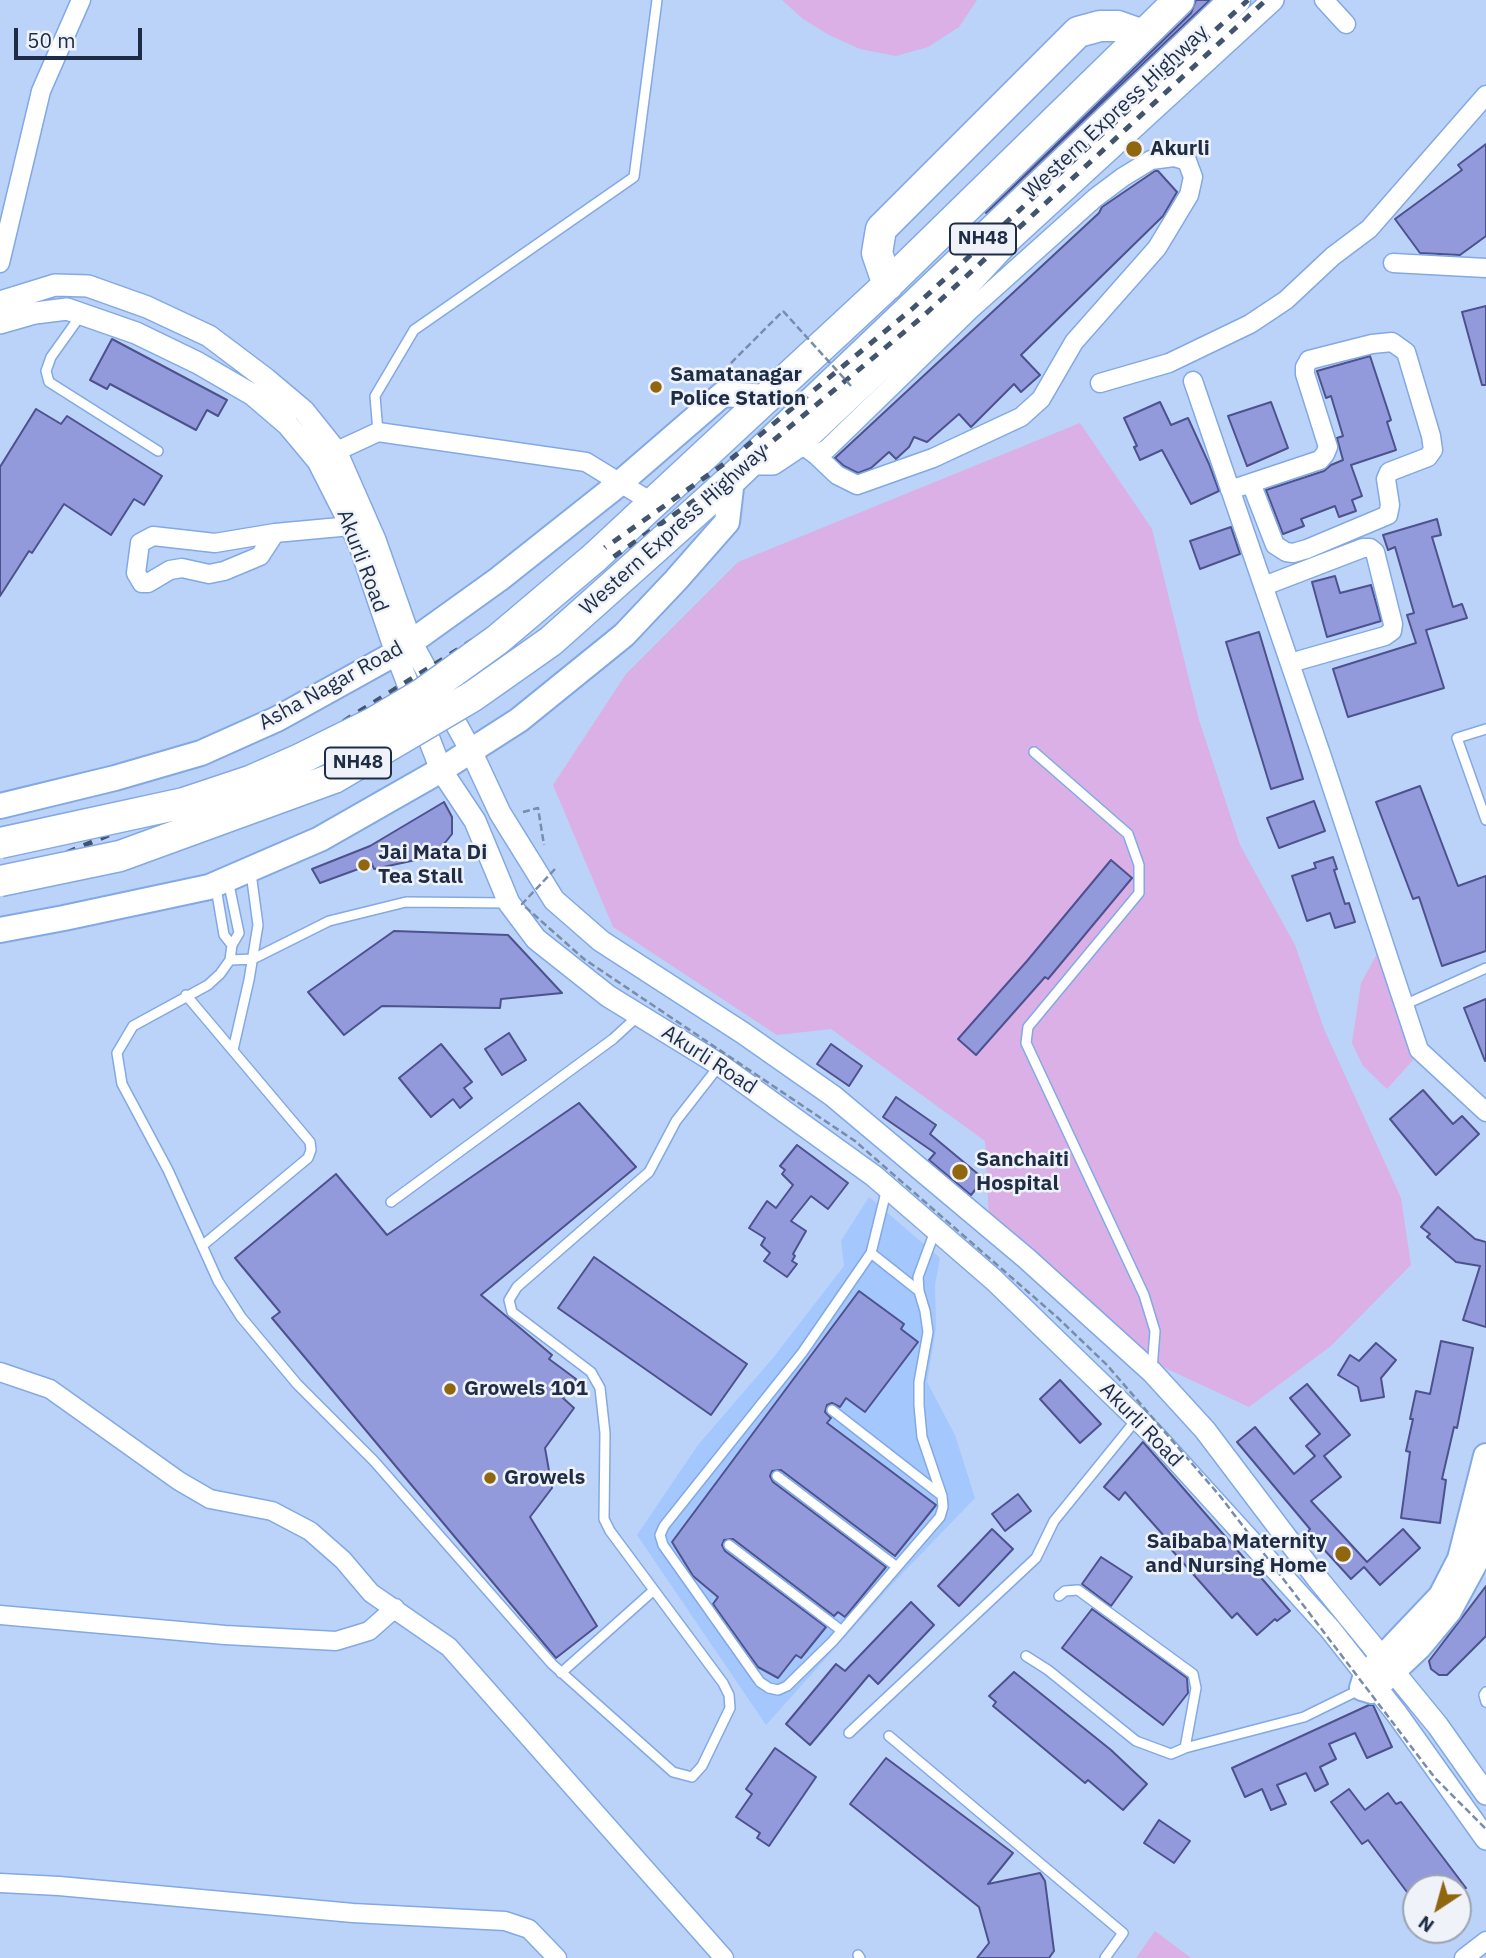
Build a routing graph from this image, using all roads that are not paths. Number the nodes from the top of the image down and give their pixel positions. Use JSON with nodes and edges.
{"nodes":[{"id":1,"x":81,"y":0,"type":"edge"},
{"id":2,"x":657,"y":0,"type":"edge"},
{"id":3,"x":1179,"y":0,"type":"edge"},
{"id":4,"x":1234,"y":0,"type":"edge"},
{"id":5,"x":1273,"y":0,"type":"edge"},
{"id":6,"x":1324,"y":0,"type":"edge"},
{"id":7,"x":1346,"y":24,"type":"dead end"},
{"id":8,"x":1143,"y":35,"type":"junction"},
{"id":9,"x":1486,"y":95,"type":"edge"},
{"id":10,"x":965,"y":144,"type":"junction"},
{"id":11,"x":997,"y":178,"type":"junction"},
{"id":12,"x":0,"y":263,"type":"edge"},
{"id":13,"x":1393,"y":263,"type":"dead end"},
{"id":14,"x":1486,"y":268,"type":"edge"},
{"id":15,"x":888,"y":285,"type":"junction"},
{"id":16,"x":0,"y":302,"type":"edge"},
{"id":17,"x":964,"y":304,"type":"junction"},
{"id":18,"x":81,"y":315,"type":"junction"},
{"id":19,"x":0,"y":323,"type":"edge"},
{"id":20,"x":1193,"y":381,"type":"dead end"},
{"id":21,"x":1100,"y":383,"type":"dead end"},
{"id":22,"x":767,"y":397,"type":"junction"},
{"id":23,"x":378,"y":432,"type":"junction"},
{"id":24,"x":800,"y":444,"type":"junction"},
{"id":25,"x":158,"y":451,"type":"dead end"},
{"id":26,"x":327,"y":456,"type":"junction"},
{"id":27,"x":740,"y":472,"type":"junction"},
{"id":28,"x":620,"y":483,"type":"junction"},
{"id":29,"x":1251,"y":483,"type":"junction"},
{"id":30,"x":1230,"y":490,"type":"junction"},
{"id":31,"x":653,"y":503,"type":"junction"},
{"id":32,"x":351,"y":526,"type":"junction"},
{"id":33,"x":275,"y":533,"type":"junction"},
{"id":34,"x":1264,"y":586,"type":"junction"},
{"id":35,"x":403,"y":647,"type":"junction"},
{"id":36,"x":1290,"y":663,"type":"junction"},
{"id":37,"x":1486,"y":729,"type":"edge"},
{"id":38,"x":471,"y":751,"type":"junction"},
{"id":39,"x":1034,"y":752,"type":"dead end"},
{"id":40,"x":441,"y":770,"type":"junction"},
{"id":41,"x":0,"y":806,"type":"edge"},
{"id":42,"x":1486,"y":820,"type":"edge"},
{"id":43,"x":0,"y":843,"type":"edge"},
{"id":44,"x":250,"y":869,"type":"junction"},
{"id":45,"x":0,"y":881,"type":"edge"},
{"id":46,"x":221,"y":882,"type":"junction"},
{"id":47,"x":509,"y":903,"type":"junction"},
{"id":48,"x":0,"y":930,"type":"edge"},
{"id":49,"x":232,"y":945,"type":"junction"},
{"id":50,"x":253,"y":959,"type":"junction"},
{"id":51,"x":229,"y":960,"type":"junction"},
{"id":52,"x":1486,"y":968,"type":"edge"},
{"id":53,"x":186,"y":995,"type":"junction"},
{"id":54,"x":1404,"y":1005,"type":"junction"},
{"id":55,"x":639,"y":1015,"type":"junction"},
{"id":56,"x":233,"y":1050,"type":"junction"},
{"id":57,"x":720,"y":1065,"type":"junction"},
{"id":58,"x":1486,"y":1112,"type":"edge"},
{"id":59,"x":887,"y":1188,"type":"junction"},
{"id":60,"x":391,"y":1202,"type":"dead end"},
{"id":61,"x":935,"y":1230,"type":"junction"},
{"id":62,"x":202,"y":1246,"type":"junction"},
{"id":63,"x":871,"y":1253,"type":"junction"},
{"id":64,"x":919,"y":1291,"type":"junction"},
{"id":65,"x":0,"y":1372,"type":"edge"},
{"id":66,"x":1152,"y":1372,"type":"junction"},
{"id":67,"x":832,"y":1410,"type":"dead end"},
{"id":68,"x":1137,"y":1418,"type":"junction"},
{"id":69,"x":1486,"y":1456,"type":"edge"},
{"id":70,"x":777,"y":1476,"type":"dead end"},
{"id":71,"x":942,"y":1496,"type":"junction"},
{"id":72,"x":1486,"y":1511,"type":"edge"},
{"id":73,"x":1473,"y":1534,"type":"junction"},
{"id":74,"x":729,"y":1545,"type":"dead end"},
{"id":75,"x":897,"y":1567,"type":"junction"},
{"id":76,"x":654,"y":1590,"type":"junction"},
{"id":77,"x":1059,"y":1596,"type":"dead end"},
{"id":78,"x":395,"y":1608,"type":"junction"},
{"id":79,"x":0,"y":1615,"type":"edge"},
{"id":80,"x":842,"y":1631,"type":"junction"},
{"id":81,"x":1026,"y":1656,"type":"dead end"},
{"id":82,"x":561,"y":1673,"type":"junction"},
{"id":83,"x":1376,"y":1676,"type":"junction"},
{"id":84,"x":1486,"y":1692,"type":"edge"},
{"id":85,"x":1486,"y":1702,"type":"edge"},
{"id":86,"x":849,"y":1733,"type":"dead end"},
{"id":87,"x":889,"y":1736,"type":"dead end"},
{"id":88,"x":1185,"y":1748,"type":"junction"},
{"id":89,"x":1486,"y":1794,"type":"edge"},
{"id":90,"x":1486,"y":1839,"type":"edge"},
{"id":91,"x":0,"y":1883,"type":"edge"},
{"id":92,"x":1486,"y":1941,"type":"edge"},
{"id":93,"x":557,"y":1958,"type":"edge"},
{"id":94,"x":724,"y":1958,"type":"edge"},
{"id":95,"x":1105,"y":1958,"type":"edge"},
{"id":96,"x":1464,"y":1958,"type":"edge"}],
"edges":[{"from":1,"to":12,"type":"street"},
{"from":2,"to":23,"type":"lane"},
{"from":3,"to":8,"type":"highway","name":"Western Express Highway","number":"NH48"},
{"from":4,"to":24,"type":"highway","name":"Western Express Highway","number":"NH48"},
{"from":5,"to":17,"type":"street"},
{"from":6,"to":7,"type":"street"},
{"from":8,"to":10,"type":"highway"},
{"from":8,"to":11,"type":"highway","name":"Western Express Highway","number":"NH48"},
{"from":9,"to":21,"type":"street"},
{"from":10,"to":11,"type":"highway"},
{"from":10,"to":15,"type":"highway"},
{"from":11,"to":15,"type":"highway","name":"Western Express Highway","number":"NH48"},
{"from":13,"to":14,"type":"street"},
{"from":15,"to":22,"type":"highway","name":"Western Express Highway","number":"NH48"},
{"from":16,"to":26,"type":"street","name":"Akurli Road"},
{"from":17,"to":24,"type":"street"},
{"from":17,"to":24,"type":"street"},
{"from":18,"to":19,"type":"street","name":"Akurli Road"},
{"from":18,"to":25,"type":"lane"},
{"from":18,"to":26,"type":"street","name":"Akurli Road"},
{"from":20,"to":30,"type":"street"},
{"from":22,"to":28,"type":"main road","name":"Asha Nagar Road"},
{"from":22,"to":31,"type":"highway","name":"Western Express Highway","number":"NH48"},
{"from":23,"to":26,"type":"street"},
{"from":23,"to":28,"type":"street"},
{"from":24,"to":27,"type":"highway","name":"Western Express Highway","number":"NH48"},
{"from":26,"to":32,"type":"street","name":"Akurli Road"},
{"from":26,"to":35,"type":"street","name":"Akurli Road"},
{"from":27,"to":38,"type":"main road"},
{"from":27,"to":45,"type":"highway","name":"Western Express Highway","number":"NH48","bridge":true},
{"from":28,"to":31,"type":"street"},
{"from":28,"to":35,"type":"main road","name":"Asha Nagar Road"},
{"from":29,"to":29,"type":"street"},
{"from":29,"to":30,"type":"street"},
{"from":30,"to":34,"type":"street"},
{"from":31,"to":43,"type":"highway","name":"Western Express Highway","number":"NH48","bridge":true},
{"from":32,"to":33,"type":"street"},
{"from":32,"to":35,"type":"street","name":"Akurli Road"},
{"from":33,"to":33,"type":"street"},
{"from":34,"to":36,"type":"street"},
{"from":34,"to":36,"type":"street"},
{"from":35,"to":38,"type":"street","name":"Akurli Road"},
{"from":35,"to":40,"type":"street","name":"Akurli Road"},
{"from":35,"to":41,"type":"main road","name":"Asha Nagar Road"},
{"from":36,"to":54,"type":"street"},
{"from":37,"to":42,"type":"lane"},
{"from":38,"to":40,"type":"main road"},
{"from":38,"to":66,"type":"street","name":"Akurli Road"},
{"from":39,"to":66,"type":"lane"},
{"from":40,"to":44,"type":"main road"},
{"from":40,"to":47,"type":"street","name":"Akurli Road"},
{"from":44,"to":46,"type":"main road"},
{"from":44,"to":50,"type":"lane"},
{"from":46,"to":48,"type":"main road"},
{"from":46,"to":49,"type":"lane"},
{"from":46,"to":49,"type":"lane"},
{"from":47,"to":50,"type":"lane"},
{"from":47,"to":55,"type":"street","name":"Akurli Road"},
{"from":49,"to":51,"type":"lane"},
{"from":50,"to":51,"type":"lane"},
{"from":50,"to":56,"type":"lane"},
{"from":51,"to":53,"type":"lane"},
{"from":52,"to":54,"type":"lane"},
{"from":53,"to":56,"type":"lane"},
{"from":53,"to":62,"type":"lane"},
{"from":54,"to":58,"type":"street"},
{"from":55,"to":57,"type":"street","name":"Akurli Road"},
{"from":55,"to":60,"type":"lane"},
{"from":56,"to":62,"type":"lane"},
{"from":57,"to":59,"type":"street","name":"Akurli Road"},
{"from":57,"to":76,"type":"lane"},
{"from":59,"to":61,"type":"street","name":"Akurli Road"},
{"from":59,"to":63,"type":"lane"},
{"from":61,"to":64,"type":"lane"},
{"from":61,"to":68,"type":"street","name":"Akurli Road"},
{"from":62,"to":82,"type":"lane"},
{"from":63,"to":64,"type":"lane"},
{"from":63,"to":80,"type":"lane"},
{"from":64,"to":71,"type":"lane"},
{"from":65,"to":78,"type":"street"},
{"from":66,"to":83,"type":"street","name":"Akurli Road"},
{"from":67,"to":71,"type":"lane"},
{"from":68,"to":83,"type":"street","name":"Akurli Road"},
{"from":68,"to":86,"type":"lane"},
{"from":69,"to":73,"type":"main road"},
{"from":70,"to":75,"type":"lane"},
{"from":71,"to":75,"type":"lane"},
{"from":72,"to":73,"type":"main road"},
{"from":73,"to":83,"type":"main road"},
{"from":73,"to":83,"type":"main road"},
{"from":74,"to":80,"type":"lane"},
{"from":75,"to":80,"type":"lane"},
{"from":76,"to":82,"type":"lane"},
{"from":76,"to":82,"type":"lane"},
{"from":77,"to":88,"type":"lane"},
{"from":78,"to":79,"type":"street"},
{"from":78,"to":94,"type":"street"},
{"from":81,"to":88,"type":"lane"},
{"from":83,"to":88,"type":"lane"},
{"from":83,"to":89,"type":"street","name":"Akurli Road"},
{"from":83,"to":90,"type":"street","name":"Akurli Road"},
{"from":84,"to":85,"type":"lane"},
{"from":87,"to":95,"type":"lane"},
{"from":91,"to":93,"type":"street"},
{"from":92,"to":96,"type":"street"}]}
